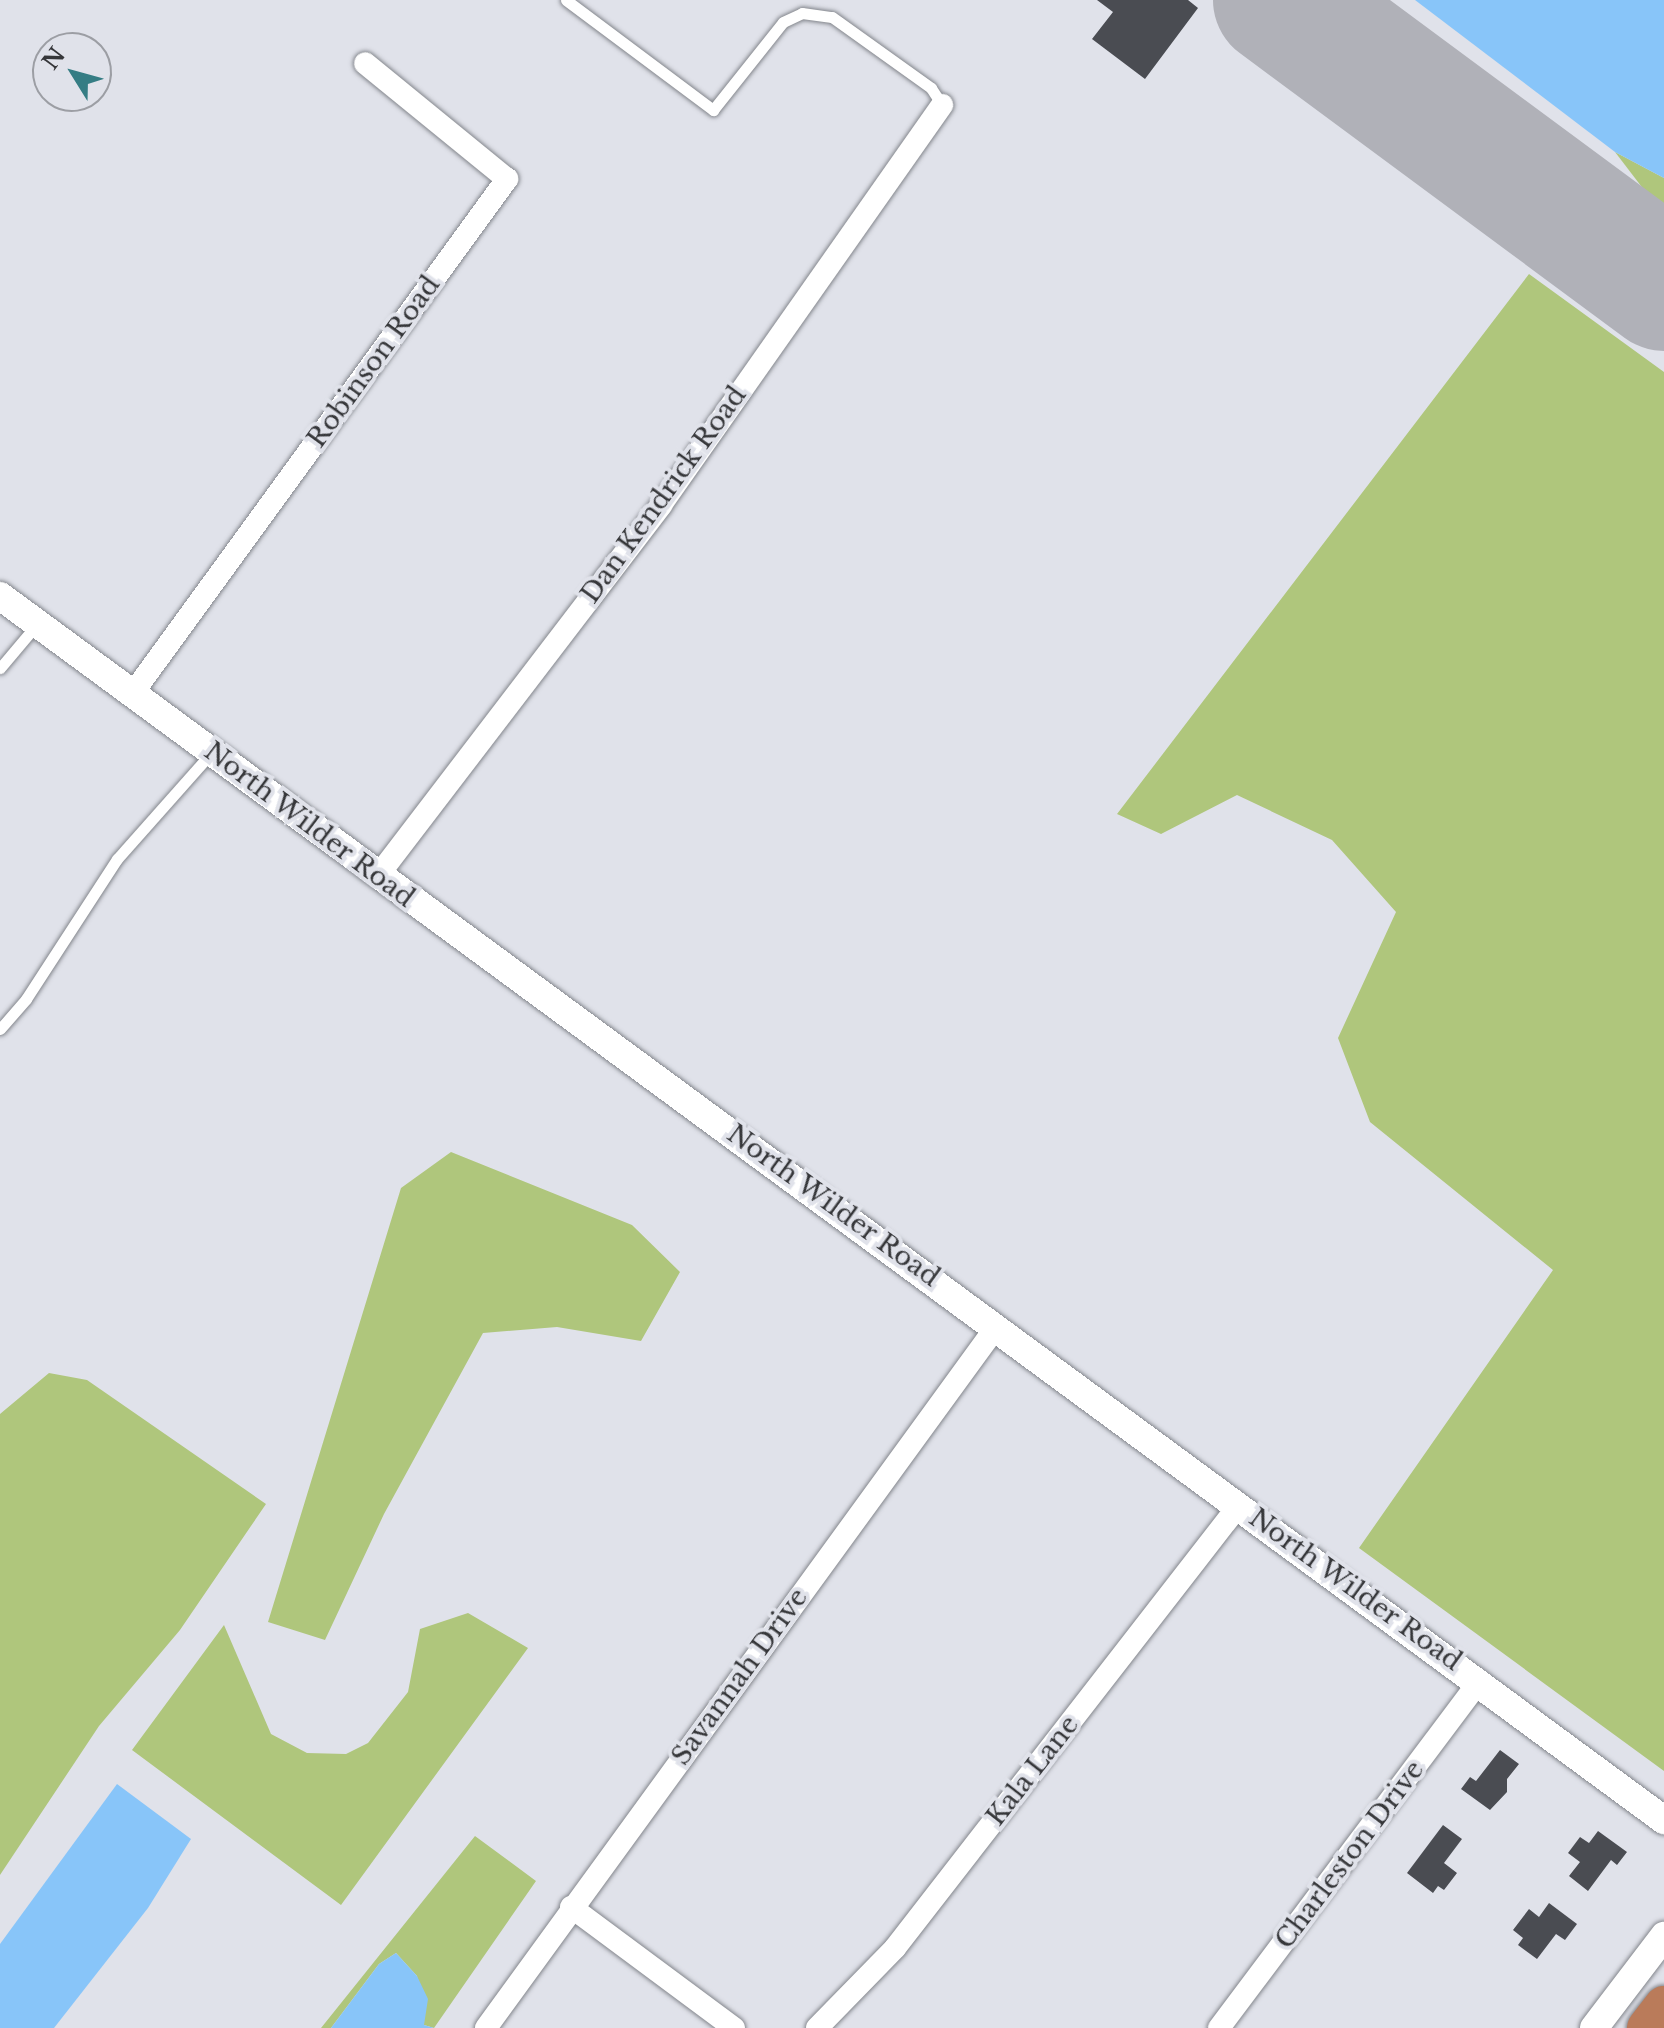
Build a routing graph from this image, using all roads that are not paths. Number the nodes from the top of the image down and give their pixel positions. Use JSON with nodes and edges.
{"nodes":[{"id":1,"x":566,"y":0,"type":"edge"},
{"id":2,"x":365,"y":63,"type":"dead end"},
{"id":3,"x":942,"y":105,"type":"joint"},
{"id":4,"x":0,"y":596,"type":"edge"},
{"id":5,"x":38,"y":624,"type":"junction"},
{"id":6,"x":0,"y":668,"type":"edge"},
{"id":7,"x":133,"y":693,"type":"junction"},
{"id":8,"x":211,"y":753,"type":"junction"},
{"id":9,"x":377,"y":877,"type":"junction"},
{"id":10,"x":0,"y":1029,"type":"edge"},
{"id":11,"x":996,"y":1327,"type":"junction"},
{"id":12,"x":1239,"y":1505,"type":"junction"},
{"id":13,"x":1480,"y":1681,"type":"junction"},
{"id":14,"x":1664,"y":1820,"type":"edge"},
{"id":15,"x":571,"y":1907,"type":"junction"},
{"id":16,"x":1664,"y":1936,"type":"edge"},
{"id":17,"x":1664,"y":2006,"type":"edge"},
{"id":18,"x":486,"y":2028,"type":"edge"},
{"id":19,"x":734,"y":2028,"type":"edge"},
{"id":20,"x":817,"y":2028,"type":"edge"},
{"id":21,"x":1219,"y":2028,"type":"edge"},
{"id":22,"x":1594,"y":2028,"type":"edge"},
{"id":23,"x":1647,"y":2028,"type":"edge"}],
"edges":[{"from":1,"to":3,"type":"lane"},
{"from":2,"to":7,"type":"street","name":"Robinson Road"},
{"from":3,"to":9,"type":"street","name":"Dan Kendrick Road"},
{"from":4,"to":5,"type":"street","name":"North Wilder Road"},
{"from":5,"to":6,"type":"lane"},
{"from":5,"to":7,"type":"street","name":"North Wilder Road"},
{"from":7,"to":8,"type":"street","name":"North Wilder Road"},
{"from":8,"to":9,"type":"street","name":"North Wilder Road"},
{"from":8,"to":10,"type":"lane"},
{"from":9,"to":11,"type":"street","name":"North Wilder Road"},
{"from":11,"to":12,"type":"street","name":"North Wilder Road"},
{"from":11,"to":15,"type":"street","name":"Savannah Drive"},
{"from":12,"to":13,"type":"street","name":"North Wilder Road"},
{"from":12,"to":20,"type":"street","name":"Kala Lane"},
{"from":13,"to":14,"type":"street","name":"North Wilder Road"},
{"from":13,"to":21,"type":"street","name":"Charleston Drive"},
{"from":15,"to":18,"type":"street","name":"Savannah Drive"},
{"from":15,"to":19,"type":"street"},
{"from":16,"to":22,"type":"street"},
{"from":17,"to":23,"type":"highway"}]}
